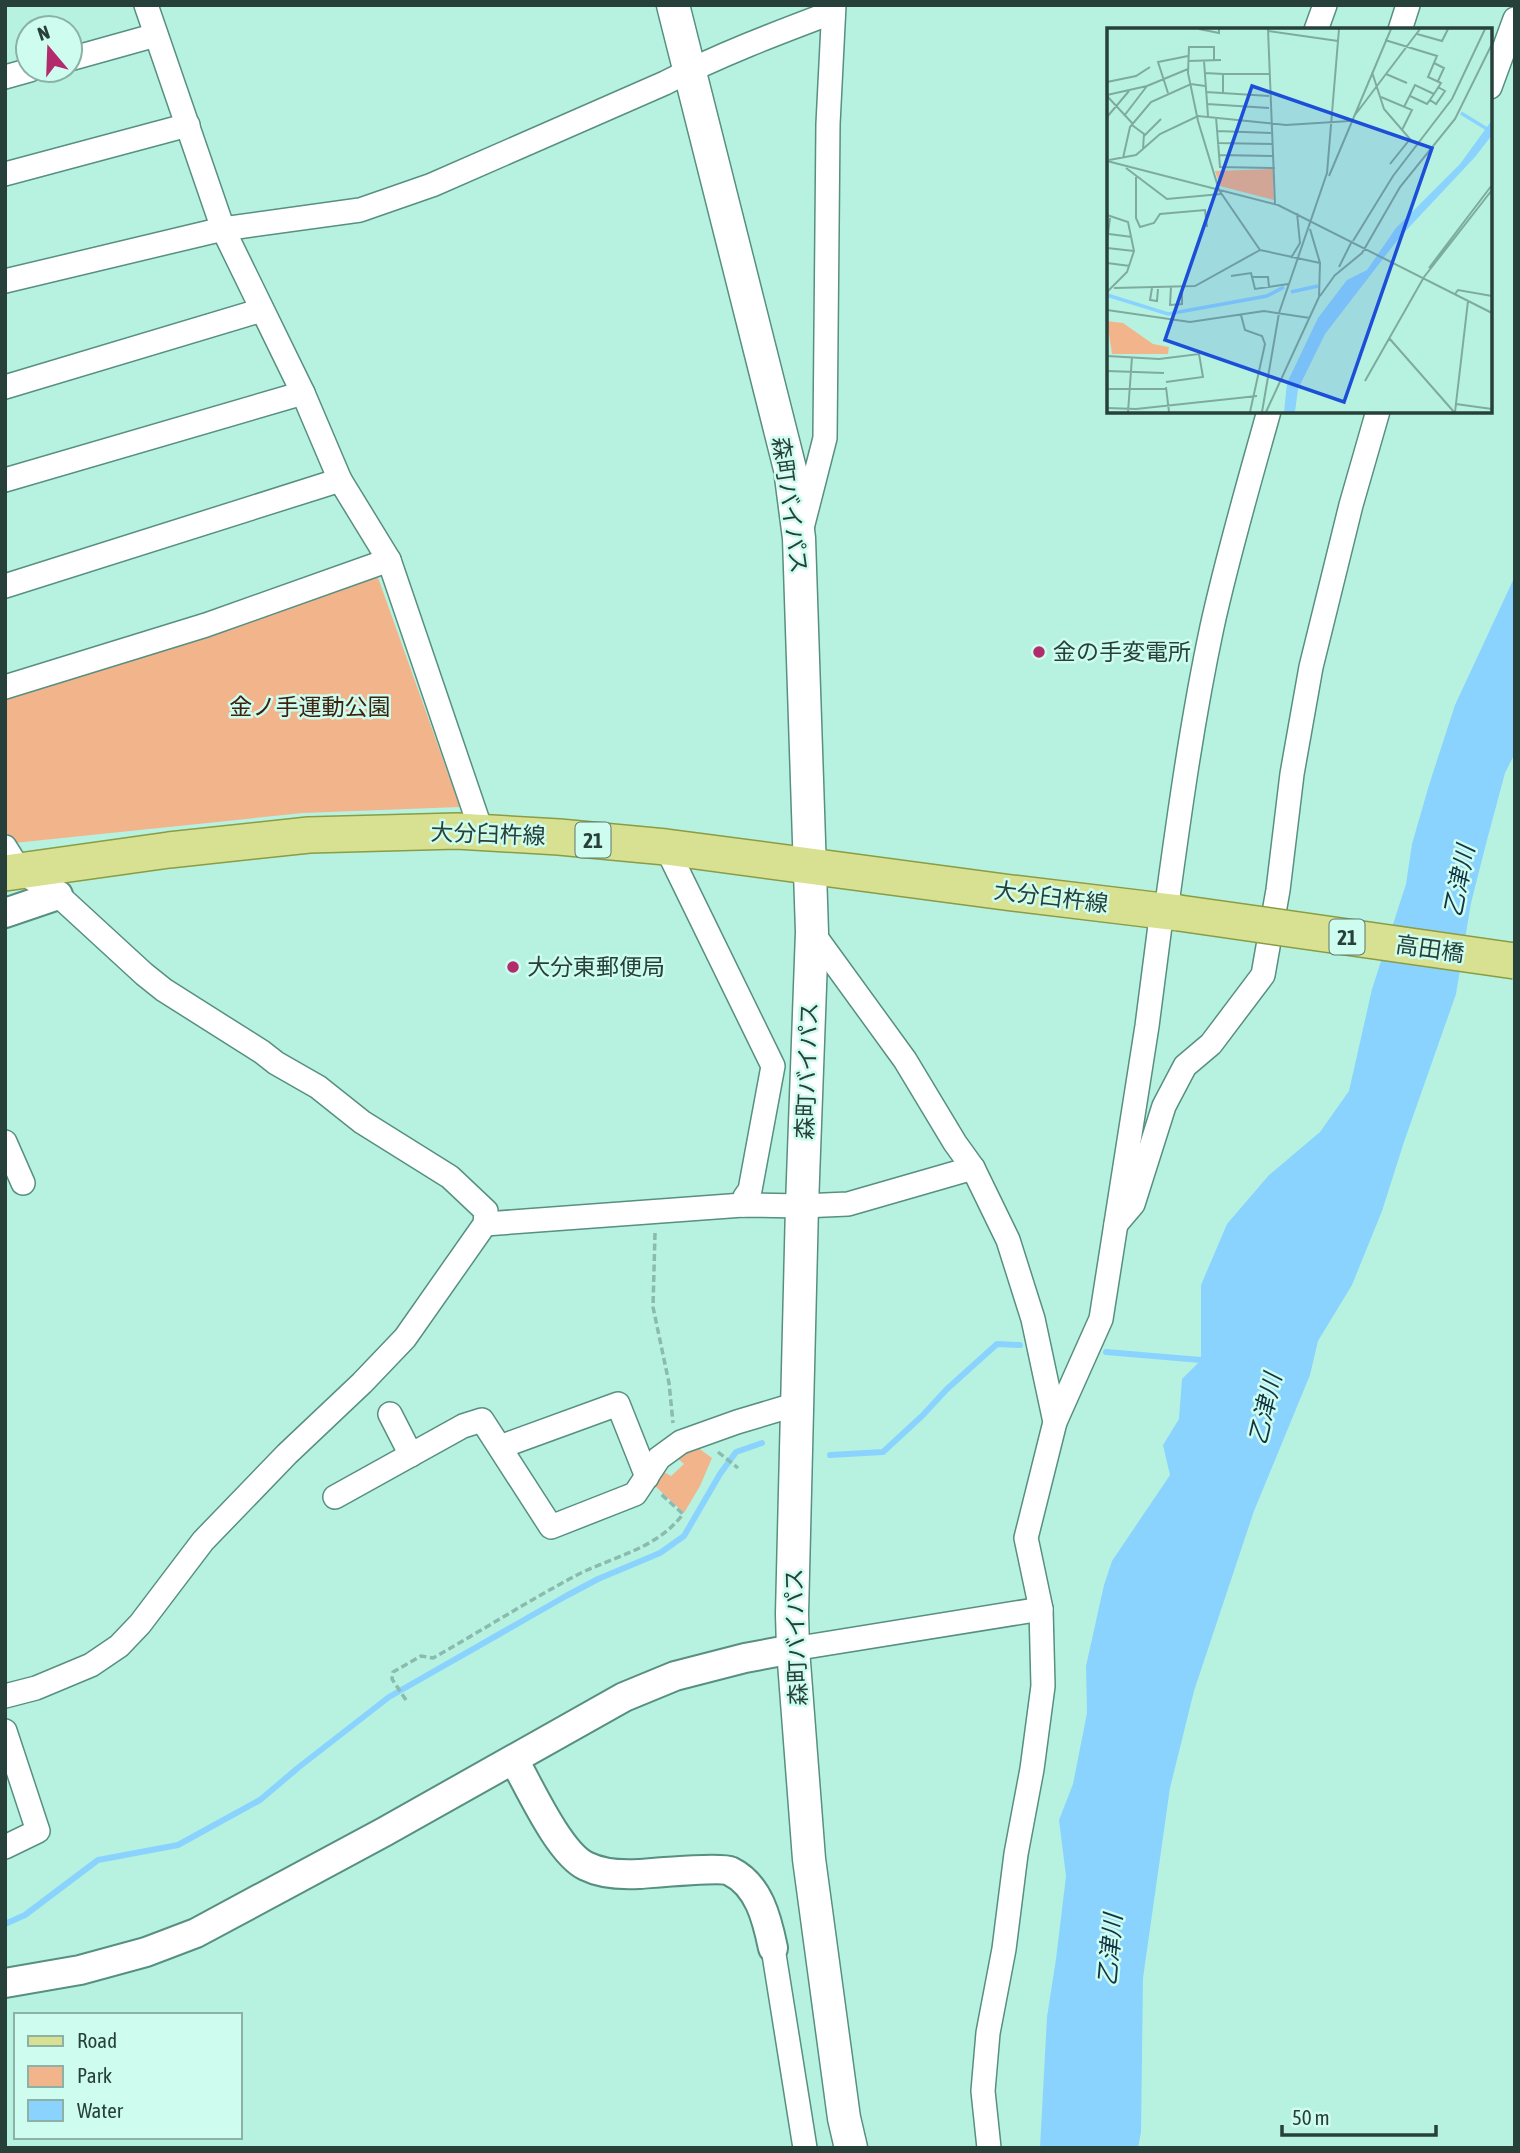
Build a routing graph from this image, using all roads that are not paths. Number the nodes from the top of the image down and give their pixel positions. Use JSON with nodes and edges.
{"nodes":[{"id":1,"x":146,"y":5,"type":"edge"},
{"id":2,"x":673,"y":5,"type":"edge"},
{"id":3,"x":1325,"y":5,"type":"edge"},
{"id":4,"x":1408,"y":5,"type":"edge"},
{"id":5,"x":834,"y":8,"type":"edge"},
{"id":6,"x":1515,"y":19,"type":"edge"},
{"id":7,"x":1317,"y":28,"type":"edge"},
{"id":8,"x":1400,"y":28,"type":"edge"},
{"id":9,"x":156,"y":35,"type":"junction"},
{"id":10,"x":84,"y":55,"type":"edge"},
{"id":11,"x":690,"y":70,"type":"junction"},
{"id":12,"x":1492,"y":82,"type":"edge"},
{"id":13,"x":188,"y":125,"type":"junction"},
{"id":14,"x":5,"y":174,"type":"edge"},
{"id":15,"x":223,"y":229,"type":"junction"},
{"id":16,"x":5,"y":281,"type":"edge"},
{"id":17,"x":262,"y":310,"type":"junction"},
{"id":18,"x":5,"y":387,"type":"edge"},
{"id":19,"x":303,"y":393,"type":"junction"},
{"id":20,"x":1268,"y":413,"type":"edge"},
{"id":21,"x":1377,"y":413,"type":"edge"},
{"id":22,"x":5,"y":480,"type":"edge"},
{"id":23,"x":340,"y":480,"type":"junction"},
{"id":24,"x":799,"y":538,"type":"junction"},
{"id":25,"x":389,"y":561,"type":"junction"},
{"id":26,"x":5,"y":586,"type":"edge"},
{"id":27,"x":5,"y":687,"type":"edge"},
{"id":28,"x":482,"y":833,"type":"junction"},
{"id":29,"x":666,"y":847,"type":"junction"},
{"id":30,"x":10,"y":864,"type":"edge"},
{"id":31,"x":810,"y":866,"type":"junction"},
{"id":32,"x":58,"y":895,"type":"junction"},
{"id":33,"x":1169,"y":911,"type":"junction"},
{"id":34,"x":5,"y":913,"type":"edge"},
{"id":35,"x":812,"y":932,"type":"junction"},
{"id":36,"x":1515,"y":961,"type":"edge"},
{"id":37,"x":5,"y":1142,"type":"edge"},
{"id":38,"x":973,"y":1168,"type":"junction"},
{"id":39,"x":23,"y":1183,"type":"dead end"},
{"id":40,"x":743,"y":1205,"type":"junction"},
{"id":41,"x":802,"y":1206,"type":"junction"},
{"id":42,"x":485,"y":1224,"type":"junction"},
{"id":43,"x":1116,"y":1224,"type":"junction"},
{"id":44,"x":797,"y":1404,"type":"junction"},
{"id":45,"x":390,"y":1414,"type":"dead end"},
{"id":46,"x":1055,"y":1422,"type":"junction"},
{"id":47,"x":500,"y":1447,"type":"junction"},
{"id":48,"x":411,"y":1455,"type":"junction"},
{"id":49,"x":646,"y":1476,"type":"junction"},
{"id":50,"x":335,"y":1497,"type":"dead end"},
{"id":51,"x":1041,"y":1609,"type":"junction"},
{"id":52,"x":793,"y":1649,"type":"junction"},
{"id":53,"x":5,"y":1696,"type":"edge"},
{"id":54,"x":5,"y":1731,"type":"edge"},
{"id":55,"x":514,"y":1760,"type":"junction"},
{"id":56,"x":5,"y":1847,"type":"edge"},
{"id":57,"x":773,"y":1948,"type":"joint"},
{"id":58,"x":5,"y":1983,"type":"edge"},
{"id":59,"x":805,"y":2148,"type":"edge"},
{"id":60,"x":851,"y":2148,"type":"edge"},
{"id":61,"x":989,"y":2148,"type":"edge"}],
"edges":[{"from":1,"to":9,"type":"street"},
{"from":2,"to":11,"type":"main road","name":"森町バイパス"},
{"from":3,"to":7,"type":"street"},
{"from":4,"to":8,"type":"street"},
{"from":5,"to":11,"type":"street"},
{"from":5,"to":24,"type":"street"},
{"from":6,"to":12,"type":"street"},
{"from":9,"to":10,"type":"street"},
{"from":9,"to":13,"type":"street"},
{"from":11,"to":15,"type":"street"},
{"from":11,"to":24,"type":"main road","name":"森町バイパス"},
{"from":13,"to":14,"type":"street"},
{"from":13,"to":15,"type":"street"},
{"from":15,"to":16,"type":"street"},
{"from":15,"to":17,"type":"street"},
{"from":17,"to":18,"type":"street"},
{"from":17,"to":19,"type":"street"},
{"from":19,"to":22,"type":"street"},
{"from":19,"to":23,"type":"street"},
{"from":20,"to":33,"type":"street"},
{"from":21,"to":43,"type":"street"},
{"from":23,"to":25,"type":"street"},
{"from":23,"to":26,"type":"street"},
{"from":24,"to":31,"type":"main road","name":"森町バイパス"},
{"from":25,"to":27,"type":"street"},
{"from":25,"to":28,"type":"street"},
{"from":28,"to":29,"type":"main road","name":"大分臼杵線","number":"21"},
{"from":28,"to":30,"type":"main road","name":"大分臼杵線","number":"21"},
{"from":29,"to":31,"type":"main road","name":"大分臼杵線","number":"21"},
{"from":29,"to":40,"type":"street"},
{"from":30,"to":32,"type":"street"},
{"from":31,"to":33,"type":"main road","name":"大分臼杵線","number":"21"},
{"from":31,"to":35,"type":"main road","name":"森町バイパス"},
{"from":32,"to":34,"type":"street"},
{"from":32,"to":42,"type":"street"},
{"from":33,"to":36,"type":"main road","name":"高田橋","number":"21","bridge":true},
{"from":33,"to":43,"type":"street"},
{"from":35,"to":38,"type":"street"},
{"from":35,"to":41,"type":"main road","name":"森町バイパス"},
{"from":37,"to":39,"type":"street"},
{"from":38,"to":41,"type":"street"},
{"from":38,"to":46,"type":"street"},
{"from":40,"to":41,"type":"street"},
{"from":40,"to":42,"type":"street"},
{"from":41,"to":44,"type":"main road","name":"森町バイパス"},
{"from":42,"to":53,"type":"street"},
{"from":43,"to":46,"type":"street"},
{"from":44,"to":49,"type":"street"},
{"from":44,"to":52,"type":"main road","name":"森町バイパス"},
{"from":45,"to":48,"type":"street"},
{"from":46,"to":51,"type":"street"},
{"from":47,"to":48,"type":"street"},
{"from":47,"to":49,"type":"street"},
{"from":47,"to":49,"type":"street"},
{"from":48,"to":50,"type":"street"},
{"from":51,"to":52,"type":"street"},
{"from":51,"to":61,"type":"street"},
{"from":52,"to":55,"type":"street"},
{"from":52,"to":60,"type":"main road","name":"森町バイパス"},
{"from":54,"to":56,"type":"street"},
{"from":55,"to":57,"type":"street"},
{"from":55,"to":58,"type":"street"},
{"from":57,"to":59,"type":"street"}]}
